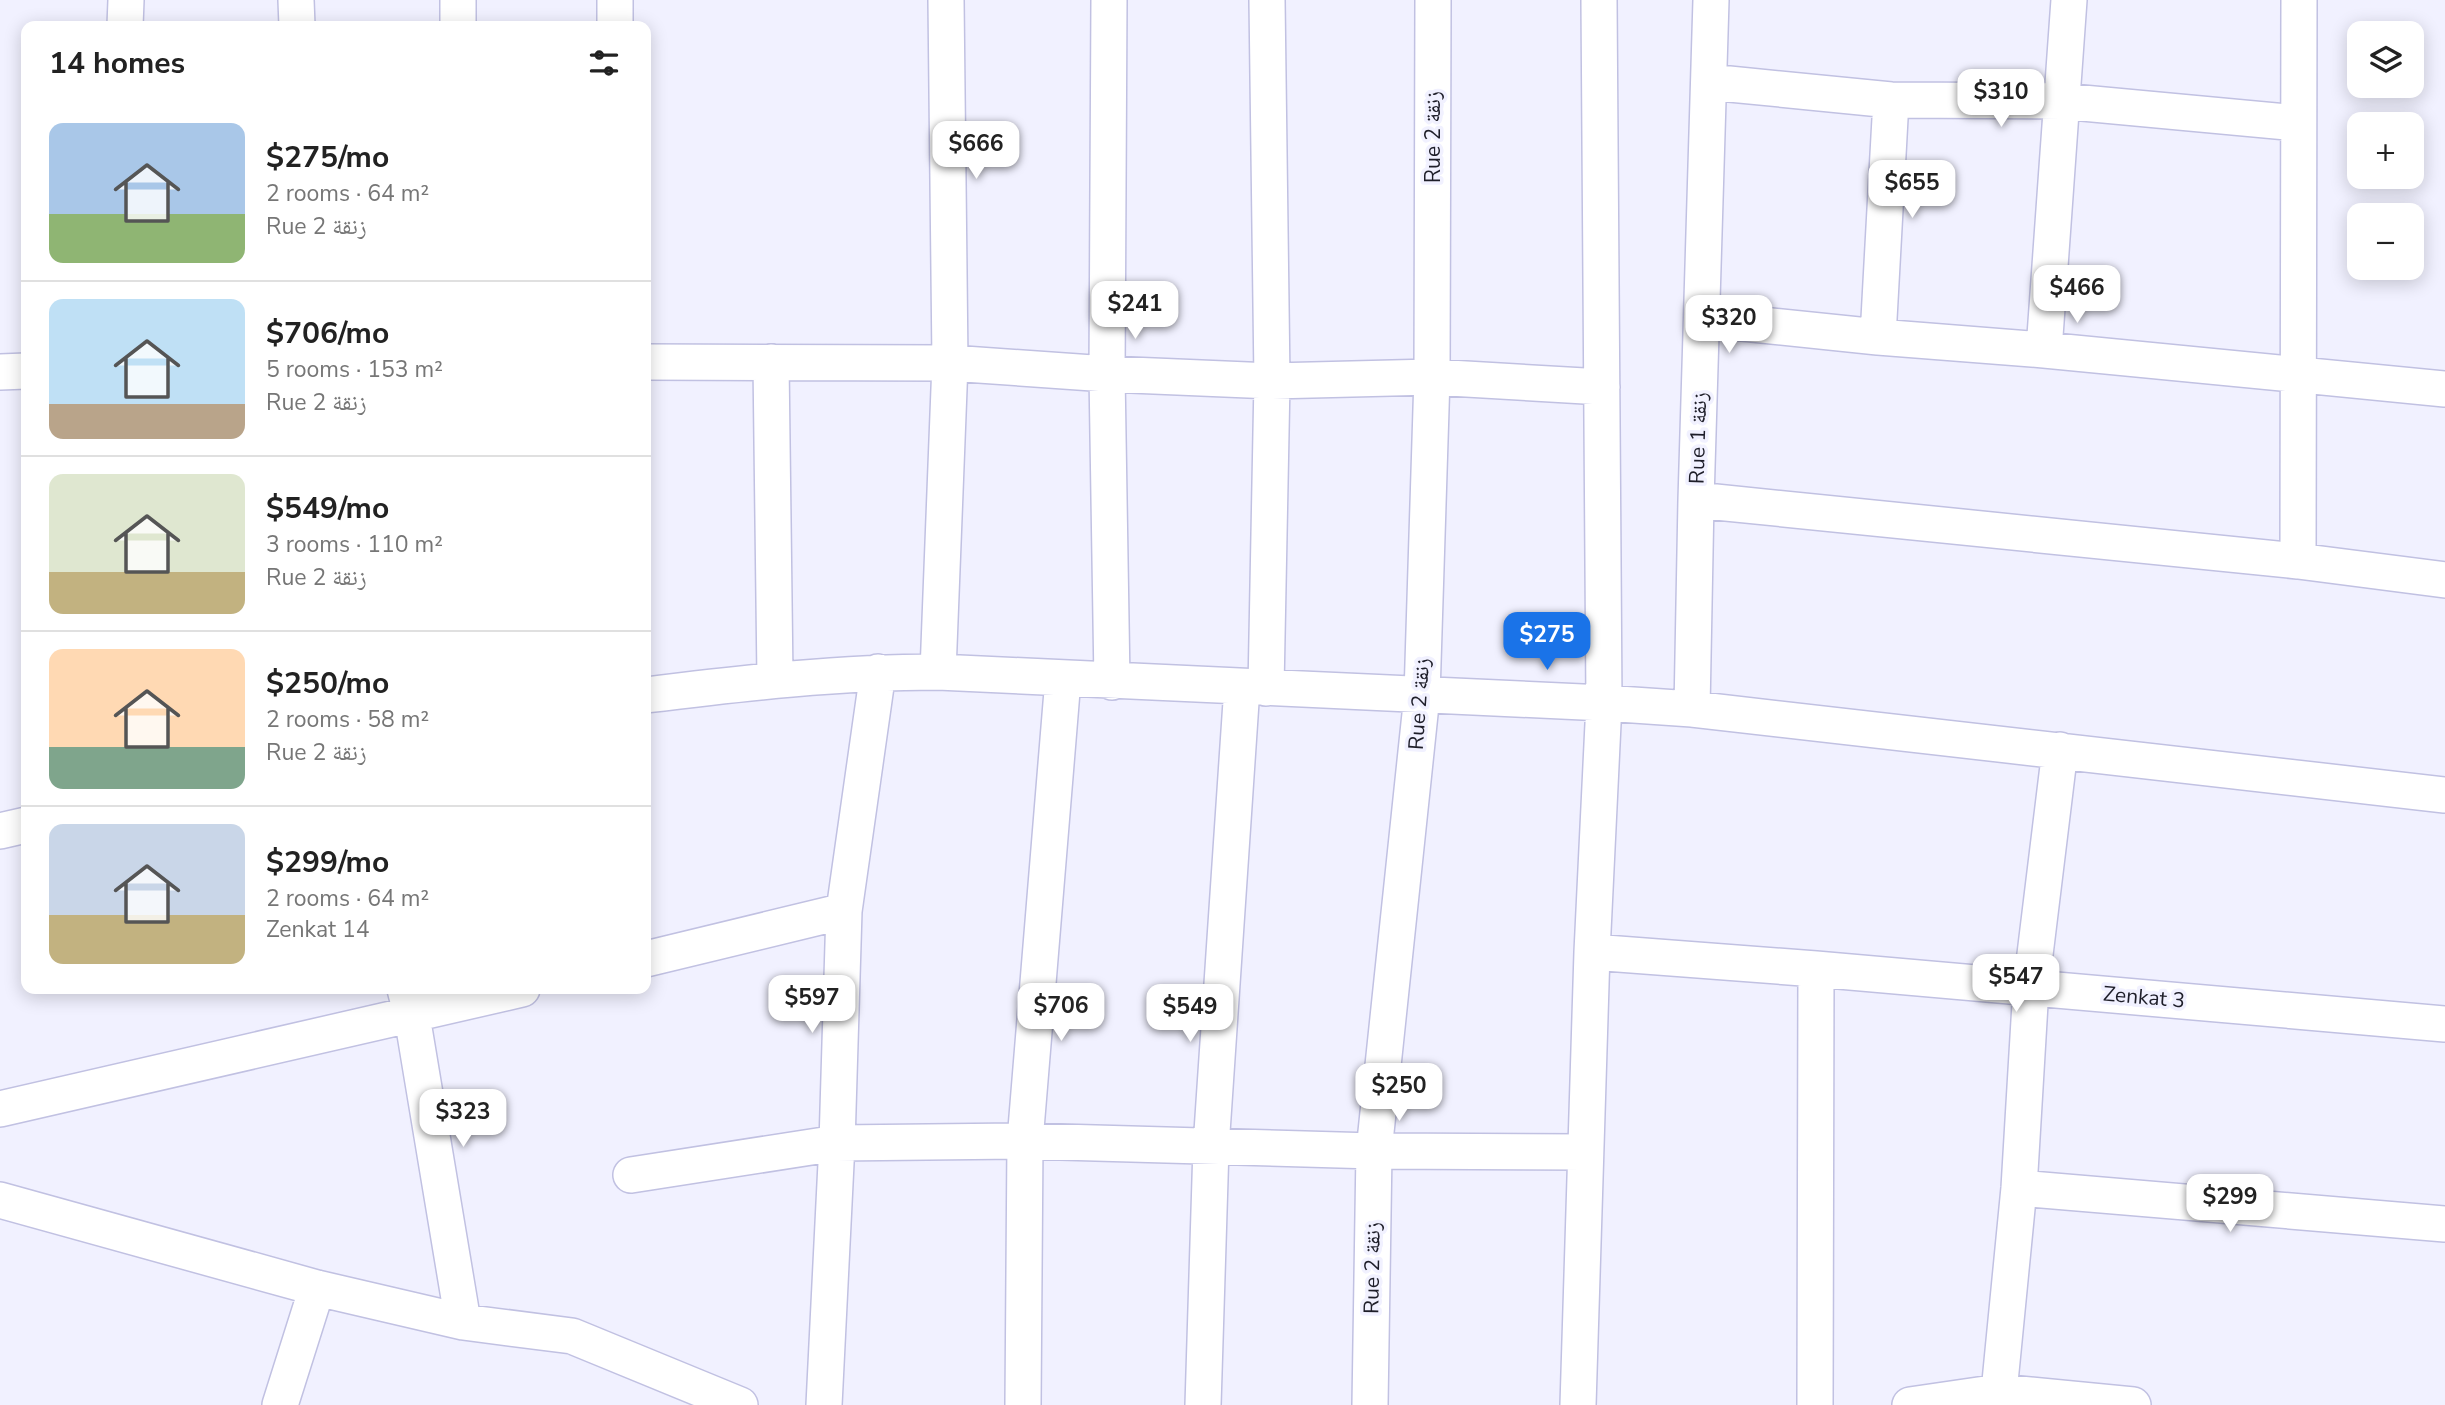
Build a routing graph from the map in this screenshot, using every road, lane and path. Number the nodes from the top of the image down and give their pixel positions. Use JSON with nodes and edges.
{"nodes":[{"id":1,"x":126,"y":0,"type":"edge"},
{"id":2,"x":296,"y":0,"type":"edge"},
{"id":3,"x":458,"y":0,"type":"edge"},
{"id":4,"x":615,"y":0,"type":"edge"},
{"id":5,"x":946,"y":0,"type":"edge"},
{"id":6,"x":1109,"y":0,"type":"edge"},
{"id":7,"x":1268,"y":0,"type":"edge"},
{"id":8,"x":1433,"y":0,"type":"edge"},
{"id":9,"x":1599,"y":0,"type":"edge"},
{"id":10,"x":1712,"y":0,"type":"edge"},
{"id":11,"x":2069,"y":0,"type":"edge"},
{"id":12,"x":2299,"y":0,"type":"edge"},
{"id":13,"x":125,"y":21,"type":"edge"},
{"id":14,"x":297,"y":21,"type":"edge"},
{"id":15,"x":458,"y":21,"type":"edge"},
{"id":16,"x":615,"y":21,"type":"edge"},
{"id":17,"x":1709,"y":82,"type":"junction"},
{"id":18,"x":1891,"y":100,"type":"junction"},
{"id":19,"x":2061,"y":101,"type":"junction"},
{"id":20,"x":2297,"y":123,"type":"junction"},
{"id":21,"x":1703,"y":319,"type":"junction"},
{"id":22,"x":1878,"y":337,"type":"junction"},
{"id":23,"x":2044,"y":350,"type":"junction"},
{"id":24,"x":651,"y":362,"type":"edge"},
{"id":25,"x":771,"y":362,"type":"junction"},
{"id":26,"x":950,"y":363,"type":"junction"},
{"id":27,"x":21,"y":371,"type":"edge"},
{"id":28,"x":0,"y":372,"type":"edge"},
{"id":29,"x":1107,"y":374,"type":"junction"},
{"id":30,"x":2298,"y":376,"type":"junction"},
{"id":31,"x":1432,"y":377,"type":"junction"},
{"id":32,"x":1272,"y":381,"type":"junction"},
{"id":33,"x":1602,"y":387,"type":"junction"},
{"id":34,"x":2445,"y":389,"type":"edge"},
{"id":35,"x":1696,"y":500,"type":"junction"},
{"id":36,"x":2298,"y":561,"type":"junction"},
{"id":37,"x":2445,"y":580,"type":"edge"},
{"id":38,"x":878,"y":672,"type":"junction"},
{"id":39,"x":938,"y":672,"type":"junction"},
{"id":40,"x":1063,"y":679,"type":"junction"},
{"id":41,"x":775,"y":680,"type":"junction"},
{"id":42,"x":1112,"y":682,"type":"junction"},
{"id":43,"x":1254,"y":688,"type":"junction"},
{"id":44,"x":651,"y":694,"type":"edge"},
{"id":45,"x":1422,"y":695,"type":"junction"},
{"id":46,"x":1604,"y":703,"type":"junction"},
{"id":47,"x":1692,"y":709,"type":"junction"},
{"id":48,"x":2060,"y":750,"type":"junction"},
{"id":49,"x":2445,"y":795,"type":"edge"},
{"id":50,"x":21,"y":826,"type":"edge"},
{"id":51,"x":0,"y":831,"type":"edge"},
{"id":52,"x":844,"y":911,"type":"junction"},
{"id":53,"x":1592,"y":951,"type":"junction"},
{"id":54,"x":651,"y":958,"type":"edge"},
{"id":55,"x":1816,"y":969,"type":"junction"},
{"id":56,"x":2031,"y":987,"type":"junction"},
{"id":57,"x":479,"y":994,"type":"edge"},
{"id":58,"x":409,"y":1002,"type":"edge"},
{"id":59,"x":2445,"y":1024,"type":"edge"},
{"id":60,"x":0,"y":1109,"type":"edge"},
{"id":61,"x":1025,"y":1141,"type":"junction"},
{"id":62,"x":837,"y":1143,"type":"junction"},
{"id":63,"x":1211,"y":1147,"type":"junction"},
{"id":64,"x":1374,"y":1151,"type":"junction"},
{"id":65,"x":1585,"y":1152,"type":"junction"},
{"id":66,"x":631,"y":1175,"type":"dead end"},
{"id":67,"x":2019,"y":1188,"type":"junction"},
{"id":68,"x":0,"y":1200,"type":"edge"},
{"id":69,"x":2445,"y":1224,"type":"edge"},
{"id":70,"x":317,"y":1288,"type":"junction"},
{"id":71,"x":463,"y":1322,"type":"junction"},
{"id":72,"x":2000,"y":1399,"type":"edge"},
{"id":73,"x":280,"y":1405,"type":"edge"},
{"id":74,"x":740,"y":1405,"type":"edge"},
{"id":75,"x":824,"y":1405,"type":"edge"},
{"id":76,"x":1023,"y":1405,"type":"edge"},
{"id":77,"x":1203,"y":1405,"type":"edge"},
{"id":78,"x":1370,"y":1405,"type":"edge"},
{"id":79,"x":1578,"y":1405,"type":"edge"},
{"id":80,"x":1815,"y":1405,"type":"edge"},
{"id":81,"x":1910,"y":1405,"type":"edge"},
{"id":82,"x":2133,"y":1405,"type":"edge"}],
"edges":[{"from":1,"to":13,"type":"street"},
{"from":2,"to":14,"type":"street"},
{"from":3,"to":15,"type":"street"},
{"from":4,"to":16,"type":"street"},
{"from":5,"to":26,"type":"street"},
{"from":6,"to":29,"type":"street"},
{"from":7,"to":32,"type":"street"},
{"from":8,"to":31,"type":"street","name":"Rue 2 زنقة"},
{"from":9,"to":33,"type":"street"},
{"from":10,"to":17,"type":"street","name":"Rue 1 زنقة"},
{"from":11,"to":19,"type":"street"},
{"from":12,"to":20,"type":"street"},
{"from":17,"to":18,"type":"street"},
{"from":17,"to":21,"type":"street","name":"Rue 1 زنقة"},
{"from":18,"to":19,"type":"street"},
{"from":18,"to":22,"type":"street"},
{"from":19,"to":20,"type":"street"},
{"from":19,"to":23,"type":"street"},
{"from":20,"to":30,"type":"street"},
{"from":21,"to":22,"type":"street"},
{"from":21,"to":35,"type":"street","name":"Rue 1 زنقة"},
{"from":22,"to":23,"type":"street"},
{"from":23,"to":30,"type":"street"},
{"from":24,"to":25,"type":"street"},
{"from":25,"to":26,"type":"street"},
{"from":25,"to":41,"type":"street"},
{"from":26,"to":29,"type":"street"},
{"from":26,"to":39,"type":"street"},
{"from":27,"to":28,"type":"street"},
{"from":29,"to":32,"type":"street"},
{"from":29,"to":42,"type":"street"},
{"from":30,"to":34,"type":"street"},
{"from":30,"to":36,"type":"street"},
{"from":31,"to":32,"type":"street"},
{"from":31,"to":33,"type":"street"},
{"from":31,"to":45,"type":"street","name":"Rue 2 زنقة"},
{"from":32,"to":43,"type":"street"},
{"from":33,"to":46,"type":"street"},
{"from":35,"to":36,"type":"street"},
{"from":35,"to":47,"type":"street","name":"Rue 1 زنقة"},
{"from":36,"to":37,"type":"street"},
{"from":38,"to":39,"type":"street"},
{"from":38,"to":41,"type":"street"},
{"from":38,"to":52,"type":"street"},
{"from":39,"to":40,"type":"street"},
{"from":40,"to":42,"type":"street"},
{"from":40,"to":61,"type":"street"},
{"from":41,"to":44,"type":"street"},
{"from":42,"to":43,"type":"street"},
{"from":43,"to":45,"type":"street"},
{"from":43,"to":63,"type":"street"},
{"from":45,"to":46,"type":"street"},
{"from":45,"to":64,"type":"street","name":"Rue 2 زنقة"},
{"from":46,"to":47,"type":"street"},
{"from":46,"to":53,"type":"street"},
{"from":47,"to":48,"type":"street"},
{"from":48,"to":49,"type":"street"},
{"from":48,"to":56,"type":"street"},
{"from":50,"to":51,"type":"street"},
{"from":52,"to":54,"type":"street"},
{"from":52,"to":62,"type":"street"},
{"from":53,"to":55,"type":"street","name":"Zenkat 3"},
{"from":53,"to":65,"type":"street"},
{"from":55,"to":56,"type":"street","name":"Zenkat 3"},
{"from":55,"to":80,"type":"street"},
{"from":56,"to":59,"type":"street","name":"Zenkat 3"},
{"from":56,"to":67,"type":"street"},
{"from":57,"to":58,"type":"street"},
{"from":58,"to":60,"type":"street"},
{"from":58,"to":71,"type":"street"},
{"from":61,"to":62,"type":"street"},
{"from":61,"to":63,"type":"street"},
{"from":61,"to":76,"type":"street"},
{"from":62,"to":66,"type":"street"},
{"from":62,"to":75,"type":"street"},
{"from":63,"to":64,"type":"street"},
{"from":63,"to":77,"type":"street"},
{"from":64,"to":65,"type":"street"},
{"from":64,"to":78,"type":"street","name":"Rue 2 زنقة"},
{"from":65,"to":79,"type":"street"},
{"from":67,"to":69,"type":"street"},
{"from":67,"to":72,"type":"street"},
{"from":68,"to":70,"type":"street"},
{"from":70,"to":71,"type":"street"},
{"from":70,"to":73,"type":"street"},
{"from":71,"to":74,"type":"street"},
{"from":72,"to":81,"type":"street"},
{"from":72,"to":82,"type":"street"}]}
